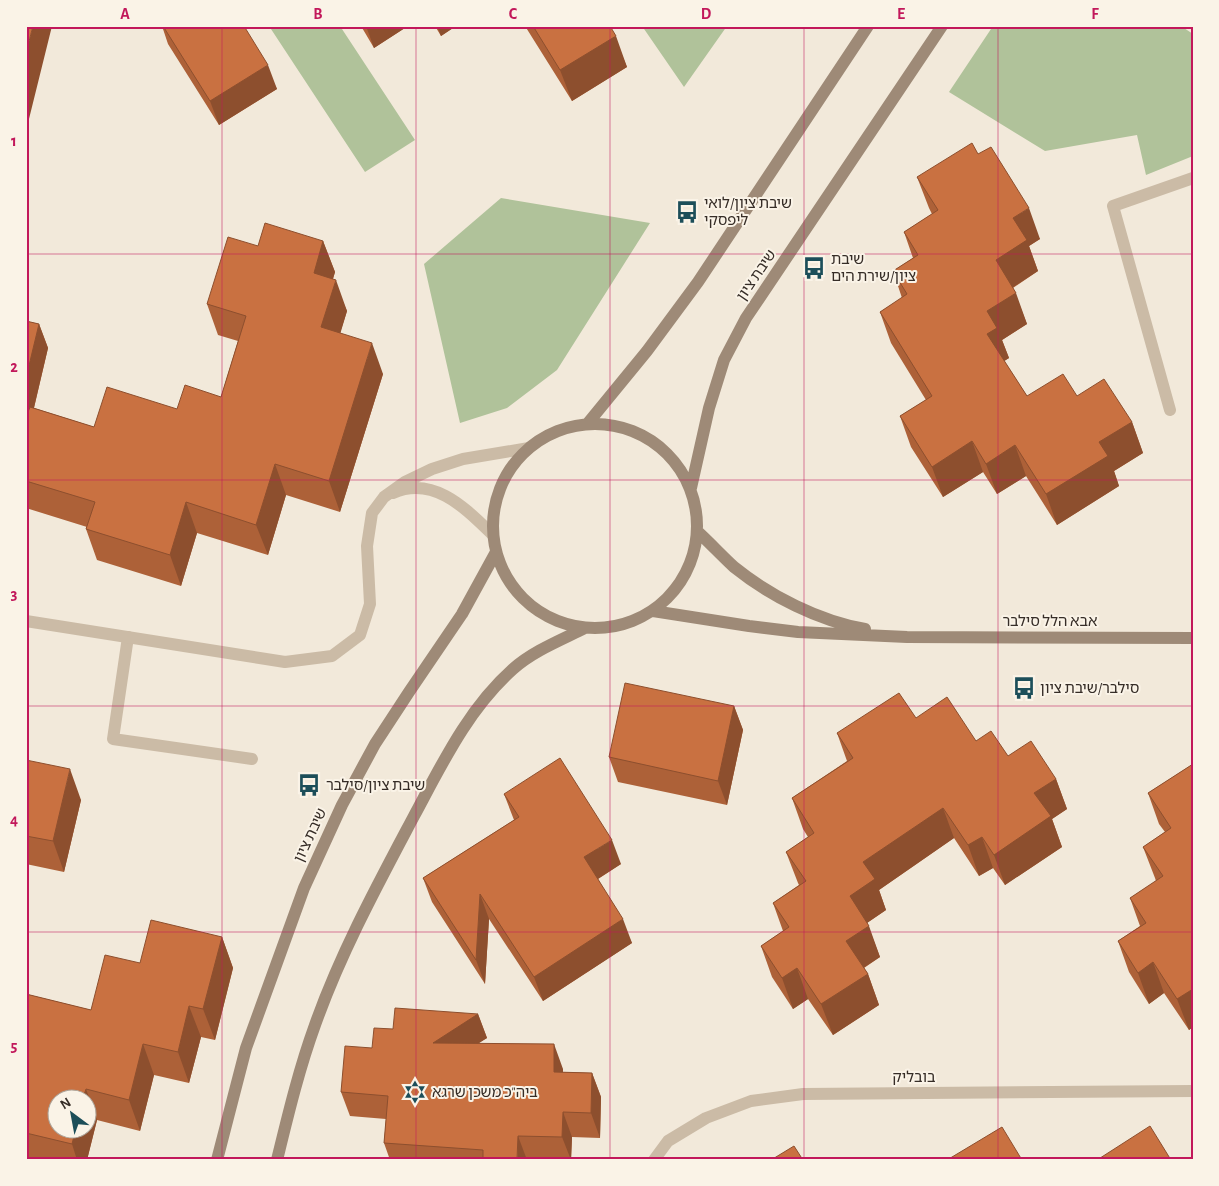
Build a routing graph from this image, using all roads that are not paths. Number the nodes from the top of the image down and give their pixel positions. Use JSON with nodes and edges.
{"nodes":[{"id":1,"x":868,"y":26,"type":"edge"},
{"id":2,"x":942,"y":26,"type":"edge"},
{"id":3,"x":1193,"y":178,"type":"edge"},
{"id":4,"x":1170,"y":410,"type":"dead end"},
{"id":5,"x":588,"y":423,"type":"junction"},
{"id":6,"x":529,"y":448,"type":"junction"},
{"id":7,"x":691,"y":488,"type":"junction"},
{"id":8,"x":384,"y":497,"type":"junction"},
{"id":9,"x":698,"y":532,"type":"junction"},
{"id":10,"x":492,"y":534,"type":"junction"},
{"id":11,"x":496,"y":552,"type":"junction"},
{"id":12,"x":652,"y":611,"type":"junction"},
{"id":13,"x":26,"y":621,"type":"edge"},
{"id":14,"x":585,"y":628,"type":"junction"},
{"id":15,"x":128,"y":637,"type":"junction"},
{"id":16,"x":907,"y":637,"type":"junction"},
{"id":17,"x":1193,"y":638,"type":"edge"},
{"id":18,"x":252,"y":759,"type":"dead end"},
{"id":19,"x":1193,"y":1092,"type":"edge"},
{"id":20,"x":217,"y":1160,"type":"edge"},
{"id":21,"x":277,"y":1160,"type":"edge"},
{"id":22,"x":654,"y":1160,"type":"edge"}],
"edges":[{"from":1,"to":5,"type":"street"},
{"from":2,"to":7,"type":"street","name":"שיבת ציון"},
{"from":3,"to":4,"type":"street"},
{"from":5,"to":6,"type":"street"},
{"from":5,"to":7,"type":"street"},
{"from":6,"to":8,"type":"street"},
{"from":6,"to":10,"type":"street"},
{"from":7,"to":9,"type":"street"},
{"from":8,"to":10,"type":"street"},
{"from":8,"to":15,"type":"street"},
{"from":9,"to":12,"type":"street"},
{"from":9,"to":16,"type":"street","name":"אבא הלל סילבר"},
{"from":10,"to":11,"type":"street"},
{"from":11,"to":14,"type":"street"},
{"from":11,"to":20,"type":"street","name":"שיבת ציון"},
{"from":12,"to":14,"type":"street"},
{"from":12,"to":16,"type":"street","name":"אבא הלל סילבר"},
{"from":13,"to":15,"type":"street"},
{"from":14,"to":21,"type":"street"},
{"from":15,"to":18,"type":"street"},
{"from":16,"to":17,"type":"street","name":"אבא הלל סילבר"},
{"from":19,"to":22,"type":"street","name":"בובליק"}]}
